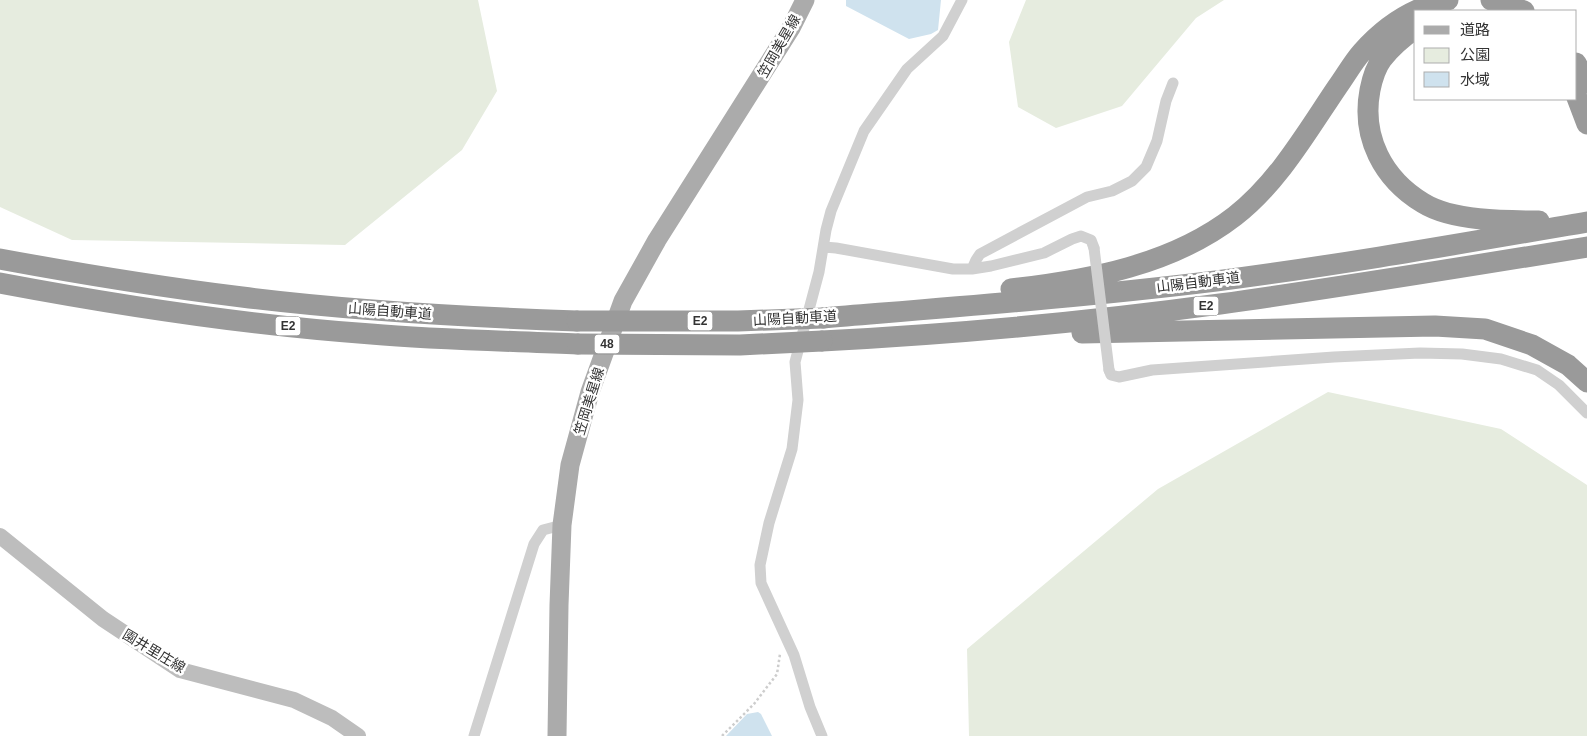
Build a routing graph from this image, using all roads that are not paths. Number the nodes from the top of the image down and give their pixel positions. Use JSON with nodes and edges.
{"nodes":[{"id":1,"x":805,"y":0,"type":"edge"},
{"id":2,"x":962,"y":0,"type":"edge"},
{"id":3,"x":1448,"y":0,"type":"edge"},
{"id":4,"x":1491,"y":0,"type":"edge"},
{"id":5,"x":1417,"y":10,"type":"edge"},
{"id":6,"x":1521,"y":10,"type":"edge"},
{"id":7,"x":1414,"y":11,"type":"edge"},
{"id":8,"x":1414,"y":29,"type":"edge"},
{"id":9,"x":1577,"y":65,"type":"edge"},
{"id":10,"x":1173,"y":83,"type":"dead end"},
{"id":11,"x":1587,"y":83,"type":"edge"},
{"id":12,"x":1577,"y":98,"type":"edge"},
{"id":13,"x":1587,"y":124,"type":"edge"},
{"id":14,"x":1587,"y":222,"type":"edge"},
{"id":15,"x":824,"y":247,"type":"junction"},
{"id":16,"x":1587,"y":247,"type":"edge"},
{"id":17,"x":0,"y":259,"type":"edge"},
{"id":18,"x":972,"y":269,"type":"junction"},
{"id":19,"x":0,"y":283,"type":"edge"},
{"id":20,"x":823,"y":314,"type":"junction"},
{"id":21,"x":926,"y":335,"type":"junction"},
{"id":22,"x":1587,"y":382,"type":"edge"},
{"id":23,"x":1587,"y":413,"type":"edge"},
{"id":24,"x":562,"y":525,"type":"junction"},
{"id":25,"x":0,"y":536,"type":"edge"},
{"id":26,"x":358,"y":736,"type":"edge"},
{"id":27,"x":474,"y":736,"type":"edge"},
{"id":28,"x":557,"y":736,"type":"edge"},
{"id":29,"x":822,"y":736,"type":"edge"}],
"edges":[{"from":1,"to":24,"type":"main road","name":"笠岡美星線","number":"48"},
{"from":2,"to":15,"type":"street"},
{"from":3,"to":5,"type":"highway"},
{"from":4,"to":6,"type":"highway"},
{"from":7,"to":20,"type":"highway"},
{"from":8,"to":14,"type":"highway"},
{"from":9,"to":11,"type":"highway"},
{"from":10,"to":18,"type":"street"},
{"from":12,"to":13,"type":"highway"},
{"from":14,"to":20,"type":"highway","name":"山陽自動車道","number":"E2"},
{"from":15,"to":18,"type":"street"},
{"from":15,"to":29,"type":"street"},
{"from":16,"to":21,"type":"highway","name":"山陽自動車道","number":"E2"},
{"from":17,"to":20,"type":"highway","name":"山陽自動車道","number":"E2","bridge":true},
{"from":18,"to":23,"type":"street","bridge":true},
{"from":19,"to":21,"type":"highway","name":"山陽自動車道","number":"E2","bridge":true},
{"from":21,"to":22,"type":"highway"},
{"from":24,"to":27,"type":"street"},
{"from":24,"to":28,"type":"main road","name":"笠岡美星線","number":"48"},
{"from":25,"to":26,"type":"main road","name":"園井里庄線"}]}
